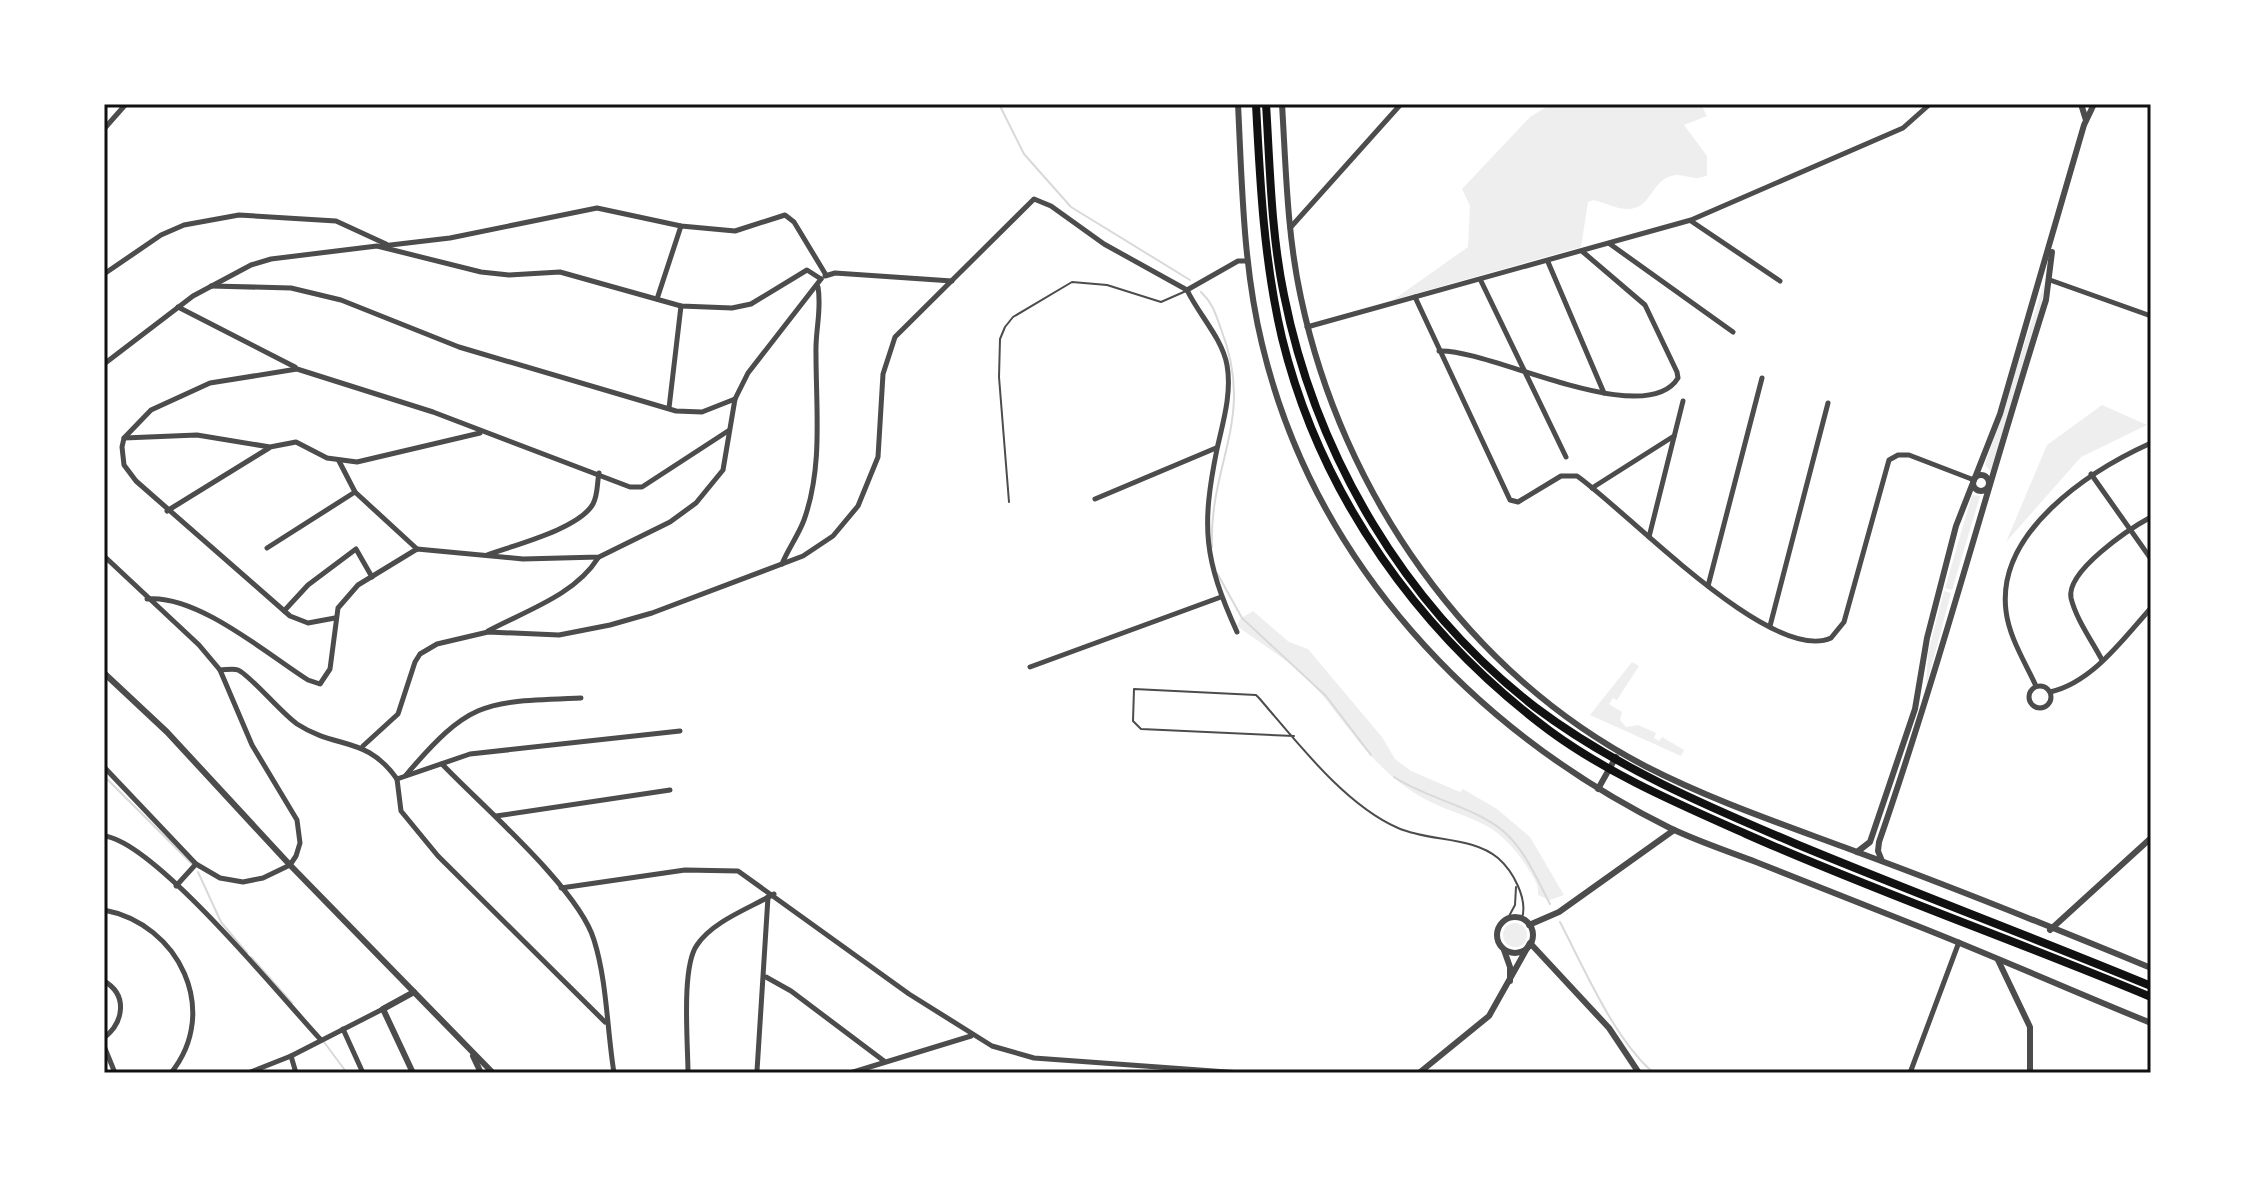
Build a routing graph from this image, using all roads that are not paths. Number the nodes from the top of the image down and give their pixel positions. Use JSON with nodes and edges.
{"nodes":[{"id":1,"x":126,"y":104,"type":"edge"},
{"id":2,"x":1238,"y":104,"type":"edge"},
{"id":3,"x":1256,"y":104,"type":"edge"},
{"id":4,"x":1266,"y":104,"type":"edge"},
{"id":5,"x":1282,"y":104,"type":"edge"},
{"id":6,"x":1401,"y":104,"type":"edge"},
{"id":7,"x":1930,"y":104,"type":"edge"},
{"id":8,"x":2081,"y":104,"type":"edge"},
{"id":9,"x":2094,"y":104,"type":"edge"},
{"id":10,"x":2086,"y":120,"type":"junction"},
{"id":11,"x":104,"y":129,"type":"edge"},
{"id":12,"x":1691,"y":220,"type":"junction"},
{"id":13,"x":681,"y":226,"type":"junction"},
{"id":14,"x":1290,"y":228,"type":"junction"},
{"id":15,"x":2056,"y":228,"type":"junction"},
{"id":16,"x":1609,"y":243,"type":"junction"},
{"id":17,"x":387,"y":245,"type":"junction"},
{"id":18,"x":377,"y":246,"type":"junction"},
{"id":19,"x":1583,"y":252,"type":"junction"},
{"id":20,"x":1247,"y":261,"type":"junction"},
{"id":21,"x":1548,"y":262,"type":"junction"},
{"id":22,"x":104,"y":274,"type":"edge"},
{"id":23,"x":823,"y":277,"type":"junction"},
{"id":24,"x":2050,"y":280,"type":"junction"},
{"id":25,"x":952,"y":281,"type":"junction"},
{"id":26,"x":1481,"y":281,"type":"junction"},
{"id":27,"x":1780,"y":281,"type":"dead end"},
{"id":28,"x":210,"y":286,"type":"junction"},
{"id":29,"x":817,"y":286,"type":"junction"},
{"id":30,"x":1187,"y":290,"type":"junction"},
{"id":31,"x":1415,"y":297,"type":"junction"},
{"id":32,"x":657,"y":299,"type":"junction"},
{"id":33,"x":681,"y":306,"type":"junction"},
{"id":34,"x":178,"y":307,"type":"junction"},
{"id":35,"x":2151,"y":316,"type":"edge"},
{"id":36,"x":1307,"y":327,"type":"junction"},
{"id":37,"x":1733,"y":332,"type":"dead end"},
{"id":38,"x":1439,"y":351,"type":"junction"},
{"id":39,"x":104,"y":364,"type":"edge"},
{"id":40,"x":297,"y":369,"type":"junction"},
{"id":41,"x":1524,"y":373,"type":"junction"},
{"id":42,"x":1762,"y":378,"type":"dead end"},
{"id":43,"x":1605,"y":394,"type":"junction"},
{"id":44,"x":735,"y":399,"type":"junction"},
{"id":45,"x":1683,"y":401,"type":"dead end"},
{"id":46,"x":1828,"y":403,"type":"dead end"},
{"id":47,"x":669,"y":408,"type":"junction"},
{"id":48,"x":728,"y":431,"type":"junction"},
{"id":49,"x":481,"y":432,"type":"junction"},
{"id":50,"x":1674,"y":435,"type":"junction"},
{"id":51,"x":124,"y":438,"type":"junction"},
{"id":52,"x":2151,"y":443,"type":"edge"},
{"id":53,"x":270,"y":447,"type":"junction"},
{"id":54,"x":1217,"y":448,"type":"junction"},
{"id":55,"x":1566,"y":457,"type":"dead end"},
{"id":56,"x":339,"y":461,"type":"junction"},
{"id":57,"x":599,"y":473,"type":"junction"},
{"id":58,"x":2091,"y":474,"type":"junction"},
{"id":59,"x":1974,"y":480,"type":"junction"},
{"id":60,"x":1989,"y":484,"type":"junction"},
{"id":61,"x":1592,"y":488,"type":"junction"},
{"id":62,"x":355,"y":492,"type":"junction"},
{"id":63,"x":1095,"y":499,"type":"dead end"},
{"id":64,"x":1009,"y":502,"type":"dead end"},
{"id":65,"x":167,"y":511,"type":"junction"},
{"id":66,"x":2151,"y":517,"type":"edge"},
{"id":67,"x":2130,"y":529,"type":"junction"},
{"id":68,"x":1649,"y":537,"type":"junction"},
{"id":69,"x":267,"y":548,"type":"dead end"},
{"id":70,"x":417,"y":549,"type":"junction"},
{"id":71,"x":104,"y":556,"type":"edge"},
{"id":72,"x":485,"y":556,"type":"junction"},
{"id":73,"x":599,"y":557,"type":"junction"},
{"id":74,"x":2151,"y":559,"type":"edge"},
{"id":75,"x":782,"y":564,"type":"junction"},
{"id":76,"x":372,"y":577,"type":"junction"},
{"id":77,"x":1708,"y":586,"type":"junction"},
{"id":78,"x":1221,"y":597,"type":"junction"},
{"id":79,"x":147,"y":599,"type":"junction"},
{"id":80,"x":2151,"y":608,"type":"edge"},
{"id":81,"x":284,"y":612,"type":"junction"},
{"id":82,"x":335,"y":618,"type":"junction"},
{"id":83,"x":1770,"y":626,"type":"junction"},
{"id":84,"x":488,"y":632,"type":"junction"},
{"id":85,"x":1237,"y":632,"type":"dead end"},
{"id":86,"x":2102,"y":660,"type":"junction"},
{"id":87,"x":1030,"y":667,"type":"dead end"},
{"id":88,"x":220,"y":670,"type":"junction"},
{"id":89,"x":104,"y":673,"type":"edge"},
{"id":90,"x":2036,"y":686,"type":"junction"},
{"id":91,"x":2050,"y":692,"type":"junction"},
{"id":92,"x":581,"y":698,"type":"dead end"},
{"id":93,"x":680,"y":731,"type":"dead end"},
{"id":94,"x":1907,"y":735,"type":"junction"},
{"id":95,"x":1294,"y":736,"type":"junction"},
{"id":96,"x":1913,"y":744,"type":"junction"},
{"id":97,"x":363,"y":746,"type":"junction"},
{"id":98,"x":1619,"y":757,"type":"junction"},
{"id":99,"x":442,"y":764,"type":"junction"},
{"id":100,"x":104,"y":767,"type":"edge"},
{"id":101,"x":406,"y":776,"type":"junction"},
{"id":102,"x":397,"y":779,"type":"junction"},
{"id":103,"x":1598,"y":789,"type":"junction"},
{"id":104,"x":670,"y":790,"type":"dead end"},
{"id":105,"x":495,"y":816,"type":"junction"},
{"id":106,"x":1674,"y":830,"type":"junction"},
{"id":107,"x":104,"y":836,"type":"edge"},
{"id":108,"x":2151,"y":838,"type":"edge"},
{"id":109,"x":1857,"y":852,"type":"junction"},
{"id":110,"x":1882,"y":861,"type":"junction"},
{"id":111,"x":196,"y":864,"type":"junction"},
{"id":112,"x":290,"y":865,"type":"junction"},
{"id":113,"x":1515,"y":882,"type":"junction"},
{"id":114,"x":176,"y":886,"type":"junction"},
{"id":115,"x":561,"y":888,"type":"junction"},
{"id":116,"x":771,"y":895,"type":"junction"},
{"id":117,"x":104,"y":910,"type":"edge"},
{"id":118,"x":1508,"y":918,"type":"junction"},
{"id":119,"x":1522,"y":918,"type":"junction"},
{"id":120,"x":1529,"y":925,"type":"junction"},
{"id":121,"x":2050,"y":930,"type":"junction"},
{"id":122,"x":1959,"y":942,"type":"junction"},
{"id":123,"x":1530,"y":943,"type":"junction"},
{"id":124,"x":1502,"y":947,"type":"junction"},
{"id":125,"x":1998,"y":960,"type":"junction"},
{"id":126,"x":2151,"y":968,"type":"edge"},
{"id":127,"x":766,"y":977,"type":"junction"},
{"id":128,"x":104,"y":981,"type":"edge"},
{"id":129,"x":1509,"y":985,"type":"junction"},
{"id":130,"x":2151,"y":986,"type":"edge"},
{"id":131,"x":414,"y":992,"type":"junction"},
{"id":132,"x":2151,"y":997,"type":"edge"},
{"id":133,"x":383,"y":1009,"type":"junction"},
{"id":134,"x":606,"y":1023,"type":"junction"},
{"id":135,"x":2151,"y":1023,"type":"edge"},
{"id":136,"x":343,"y":1029,"type":"junction"},
{"id":137,"x":972,"y":1036,"type":"junction"},
{"id":138,"x":104,"y":1038,"type":"edge"},
{"id":139,"x":321,"y":1040,"type":"junction"},
{"id":140,"x":104,"y":1046,"type":"edge"},
{"id":141,"x":470,"y":1049,"type":"junction"},
{"id":142,"x":291,"y":1056,"type":"junction"},
{"id":143,"x":884,"y":1061,"type":"junction"},
{"id":144,"x":757,"y":1071,"type":"edge"},
{"id":145,"x":115,"y":1073,"type":"edge"},
{"id":146,"x":171,"y":1073,"type":"edge"},
{"id":147,"x":248,"y":1073,"type":"edge"},
{"id":148,"x":296,"y":1073,"type":"edge"},
{"id":149,"x":363,"y":1073,"type":"edge"},
{"id":150,"x":413,"y":1073,"type":"edge"},
{"id":151,"x":481,"y":1073,"type":"edge"},
{"id":152,"x":493,"y":1073,"type":"edge"},
{"id":153,"x":614,"y":1073,"type":"edge"},
{"id":154,"x":688,"y":1073,"type":"edge"},
{"id":155,"x":744,"y":1073,"type":"edge"},
{"id":156,"x":772,"y":1073,"type":"edge"},
{"id":157,"x":850,"y":1073,"type":"edge"},
{"id":158,"x":1241,"y":1073,"type":"edge"},
{"id":159,"x":1419,"y":1073,"type":"edge"},
{"id":160,"x":1639,"y":1073,"type":"edge"},
{"id":161,"x":1910,"y":1073,"type":"edge"},
{"id":162,"x":2030,"y":1073,"type":"edge"}],
"edges":[{"from":1,"to":11,"type":"street"},
{"from":2,"to":20,"type":"street"},
{"from":3,"to":132,"type":"highway"},
{"from":4,"to":98,"type":"highway"},
{"from":5,"to":14,"type":"street"},
{"from":6,"to":14,"type":"street"},
{"from":7,"to":12,"type":"street"},
{"from":8,"to":10,"type":"street"},
{"from":9,"to":10,"type":"street"},
{"from":10,"to":15,"type":"street"},
{"from":12,"to":16,"type":"street"},
{"from":12,"to":27,"type":"street"},
{"from":13,"to":17,"type":"street"},
{"from":13,"to":23,"type":"street"},
{"from":13,"to":32,"type":"street"},
{"from":14,"to":36,"type":"street"},
{"from":15,"to":24,"type":"street"},
{"from":15,"to":59,"type":"street"},
{"from":16,"to":19,"type":"street"},
{"from":16,"to":37,"type":"street"},
{"from":17,"to":18,"type":"street"},
{"from":17,"to":22,"type":"street"},
{"from":18,"to":28,"type":"street"},
{"from":18,"to":32,"type":"street"},
{"from":19,"to":21,"type":"street"},
{"from":19,"to":43,"type":"street"},
{"from":20,"to":30,"type":"street"},
{"from":20,"to":103,"type":"street"},
{"from":21,"to":26,"type":"street"},
{"from":21,"to":43,"type":"street"},
{"from":23,"to":25,"type":"street"},
{"from":23,"to":29,"type":"street"},
{"from":23,"to":33,"type":"street"},
{"from":24,"to":35,"type":"street"},
{"from":24,"to":60,"type":"street"},
{"from":25,"to":30,"type":"street"},
{"from":25,"to":75,"type":"street"},
{"from":26,"to":31,"type":"street"},
{"from":26,"to":41,"type":"street"},
{"from":28,"to":34,"type":"street"},
{"from":28,"to":47,"type":"street"},
{"from":29,"to":44,"type":"street"},
{"from":29,"to":75,"type":"street"},
{"from":30,"to":54,"type":"street"},
{"from":30,"to":64,"type":"lane"},
{"from":31,"to":36,"type":"street"},
{"from":31,"to":38,"type":"street"},
{"from":32,"to":33,"type":"street"},
{"from":33,"to":47,"type":"street"},
{"from":34,"to":39,"type":"street"},
{"from":34,"to":40,"type":"street"},
{"from":36,"to":98,"type":"street"},
{"from":38,"to":41,"type":"street"},
{"from":38,"to":61,"type":"street"},
{"from":40,"to":49,"type":"street"},
{"from":40,"to":51,"type":"street"},
{"from":41,"to":43,"type":"street"},
{"from":41,"to":55,"type":"street"},
{"from":42,"to":77,"type":"street"},
{"from":44,"to":47,"type":"street"},
{"from":44,"to":48,"type":"street"},
{"from":45,"to":50,"type":"street"},
{"from":46,"to":83,"type":"street"},
{"from":48,"to":57,"type":"street"},
{"from":48,"to":73,"type":"street"},
{"from":49,"to":56,"type":"street"},
{"from":49,"to":57,"type":"street"},
{"from":50,"to":61,"type":"street"},
{"from":50,"to":68,"type":"street"},
{"from":51,"to":53,"type":"street"},
{"from":51,"to":65,"type":"street"},
{"from":52,"to":58,"type":"street"},
{"from":53,"to":56,"type":"street"},
{"from":53,"to":65,"type":"street"},
{"from":54,"to":63,"type":"street"},
{"from":54,"to":78,"type":"street"},
{"from":56,"to":62,"type":"street"},
{"from":57,"to":72,"type":"street"},
{"from":58,"to":67,"type":"street"},
{"from":58,"to":90,"type":"street"},
{"from":59,"to":60,"type":"street"},
{"from":59,"to":60,"type":"street"},
{"from":59,"to":83,"type":"street"},
{"from":59,"to":94,"type":"street"},
{"from":60,"to":96,"type":"street"},
{"from":61,"to":68,"type":"street"},
{"from":62,"to":69,"type":"street"},
{"from":62,"to":70,"type":"street"},
{"from":65,"to":81,"type":"street"},
{"from":66,"to":67,"type":"street"},
{"from":67,"to":74,"type":"street"},
{"from":67,"to":86,"type":"street"},
{"from":68,"to":77,"type":"street"},
{"from":70,"to":72,"type":"street"},
{"from":70,"to":76,"type":"street"},
{"from":71,"to":79,"type":"street"},
{"from":72,"to":73,"type":"street"},
{"from":73,"to":84,"type":"street"},
{"from":75,"to":84,"type":"street"},
{"from":76,"to":81,"type":"street"},
{"from":76,"to":82,"type":"street"},
{"from":77,"to":83,"type":"street"},
{"from":78,"to":85,"type":"street"},
{"from":78,"to":87,"type":"street"},
{"from":79,"to":82,"type":"street"},
{"from":79,"to":88,"type":"street"},
{"from":80,"to":86,"type":"street"},
{"from":81,"to":82,"type":"street"},
{"from":84,"to":97,"type":"street"},
{"from":86,"to":91,"type":"street"},
{"from":88,"to":97,"type":"street"},
{"from":88,"to":112,"type":"street"},
{"from":89,"to":112,"type":"street"},
{"from":90,"to":91,"type":"street"},
{"from":90,"to":91,"type":"street"},
{"from":92,"to":101,"type":"street"},
{"from":93,"to":99,"type":"street"},
{"from":94,"to":96,"type":"street"},
{"from":94,"to":109,"type":"street"},
{"from":95,"to":95,"type":"lane"},
{"from":95,"to":113,"type":"lane"},
{"from":96,"to":110,"type":"street"},
{"from":97,"to":102,"type":"street"},
{"from":98,"to":103,"type":"street"},
{"from":98,"to":109,"type":"street"},
{"from":98,"to":130,"type":"highway"},
{"from":99,"to":101,"type":"street"},
{"from":99,"to":105,"type":"street"},
{"from":100,"to":111,"type":"street"},
{"from":101,"to":102,"type":"street"},
{"from":102,"to":134,"type":"street"},
{"from":103,"to":106,"type":"street"},
{"from":104,"to":105,"type":"street"},
{"from":105,"to":115,"type":"street"},
{"from":106,"to":120,"type":"street"},
{"from":106,"to":122,"type":"street"},
{"from":107,"to":114,"type":"street"},
{"from":108,"to":121,"type":"street"},
{"from":109,"to":110,"type":"street"},
{"from":110,"to":121,"type":"street"},
{"from":111,"to":112,"type":"street"},
{"from":111,"to":114,"type":"street"},
{"from":112,"to":131,"type":"street"},
{"from":113,"to":118,"type":"lane"},
{"from":113,"to":119,"type":"lane"},
{"from":114,"to":139,"type":"street"},
{"from":115,"to":116,"type":"street"},
{"from":115,"to":134,"type":"street"},
{"from":116,"to":127,"type":"street"},
{"from":116,"to":137,"type":"street"},
{"from":116,"to":154,"type":"street"},
{"from":117,"to":146,"type":"street"},
{"from":118,"to":119,"type":"street"},
{"from":118,"to":124,"type":"street"},
{"from":119,"to":120,"type":"street"},
{"from":120,"to":123,"type":"street"},
{"from":121,"to":126,"type":"street"},
{"from":122,"to":125,"type":"street"},
{"from":122,"to":161,"type":"street"},
{"from":123,"to":124,"type":"street"},
{"from":123,"to":129,"type":"street"},
{"from":123,"to":160,"type":"street"},
{"from":124,"to":129,"type":"street"},
{"from":125,"to":135,"type":"street"},
{"from":125,"to":162,"type":"street"},
{"from":127,"to":143,"type":"street"},
{"from":127,"to":144,"type":"street"},
{"from":128,"to":138,"type":"street"},
{"from":129,"to":159,"type":"street"},
{"from":131,"to":133,"type":"street"},
{"from":131,"to":141,"type":"street"},
{"from":133,"to":136,"type":"street"},
{"from":133,"to":150,"type":"street"},
{"from":134,"to":153,"type":"street"},
{"from":136,"to":139,"type":"street"},
{"from":136,"to":149,"type":"street"},
{"from":137,"to":143,"type":"street"},
{"from":137,"to":158,"type":"street"},
{"from":139,"to":142,"type":"street"},
{"from":140,"to":145,"type":"street"},
{"from":141,"to":151,"type":"street"},
{"from":141,"to":152,"type":"street"},
{"from":142,"to":147,"type":"street"},
{"from":142,"to":148,"type":"street"},
{"from":143,"to":157,"type":"street"},
{"from":144,"to":155,"type":"street"},
{"from":144,"to":156,"type":"street"}]}
